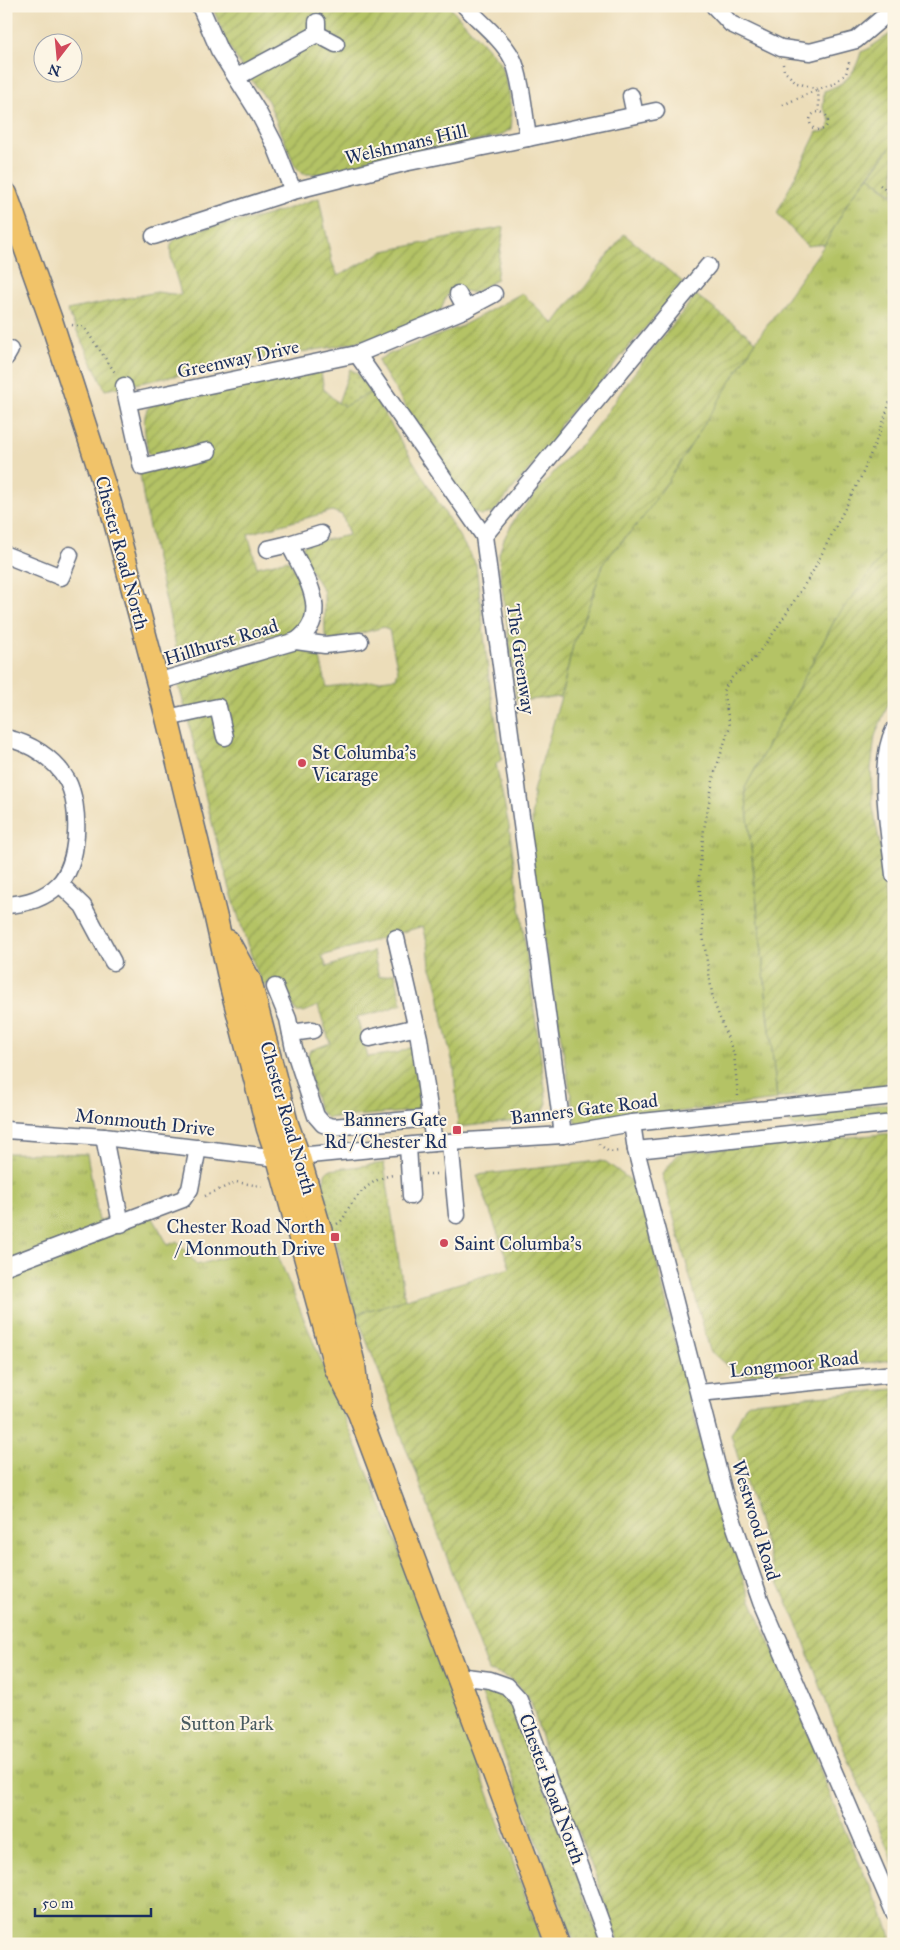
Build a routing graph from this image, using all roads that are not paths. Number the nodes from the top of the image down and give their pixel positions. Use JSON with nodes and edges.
{"nodes":[{"id":1,"x":200,"y":6,"type":"edge"},
{"id":2,"x":465,"y":6,"type":"edge"},
{"id":3,"x":714,"y":6,"type":"edge"},
{"id":4,"x":894,"y":8,"type":"edge"},
{"id":5,"x":336,"y":44,"type":"dead end"},
{"id":6,"x":237,"y":77,"type":"junction"},
{"id":7,"x":631,"y":96,"type":"dead end"},
{"id":8,"x":656,"y":111,"type":"dead end"},
{"id":9,"x":635,"y":115,"type":"junction"},
{"id":10,"x":528,"y":138,"type":"junction"},
{"id":11,"x":293,"y":191,"type":"junction"},
{"id":12,"x":6,"y":194,"type":"edge"},
{"id":13,"x":154,"y":236,"type":"dead end"},
{"id":14,"x":708,"y":266,"type":"dead end"},
{"id":15,"x":458,"y":294,"type":"dead end"},
{"id":16,"x":494,"y":294,"type":"dead end"},
{"id":17,"x":466,"y":309,"type":"junction"},
{"id":18,"x":357,"y":354,"type":"junction"},
{"id":19,"x":124,"y":386,"type":"road end"},
{"id":20,"x":128,"y":402,"type":"junction"},
{"id":21,"x":208,"y":451,"type":"dead end"},
{"id":22,"x":320,"y":534,"type":"dead end"},
{"id":23,"x":484,"y":536,"type":"junction"},
{"id":24,"x":289,"y":544,"type":"junction"},
{"id":25,"x":268,"y":548,"type":"dead end"},
{"id":26,"x":70,"y":554,"type":"dead end"},
{"id":27,"x":6,"y":555,"type":"edge"},
{"id":28,"x":360,"y":640,"type":"dead end"},
{"id":29,"x":296,"y":641,"type":"junction"},
{"id":30,"x":157,"y":682,"type":"junction"},
{"id":31,"x":167,"y":718,"type":"junction"},
{"id":32,"x":894,"y":730,"type":"edge"},
{"id":33,"x":225,"y":737,"type":"dead end"},
{"id":34,"x":6,"y":738,"type":"edge"},
{"id":35,"x":894,"y":875,"type":"edge"},
{"id":36,"x":60,"y":884,"type":"junction"},
{"id":37,"x":6,"y":905,"type":"edge"},
{"id":38,"x":396,"y":938,"type":"dead end"},
{"id":39,"x":113,"y":962,"type":"dead end"},
{"id":40,"x":275,"y":987,"type":"dead end"},
{"id":41,"x":417,"y":1028,"type":"junction"},
{"id":42,"x":313,"y":1030,"type":"dead end"},
{"id":43,"x":291,"y":1033,"type":"junction"},
{"id":44,"x":370,"y":1038,"type":"dead end"},
{"id":45,"x":894,"y":1096,"type":"edge"},
{"id":46,"x":430,"y":1118,"type":"junction"},
{"id":47,"x":632,"y":1123,"type":"junction"},
{"id":48,"x":894,"y":1124,"type":"edge"},
{"id":49,"x":6,"y":1130,"type":"edge"},
{"id":50,"x":563,"y":1135,"type":"junction"},
{"id":51,"x":104,"y":1137,"type":"junction"},
{"id":52,"x":450,"y":1142,"type":"junction"},
{"id":53,"x":434,"y":1143,"type":"junction"},
{"id":54,"x":408,"y":1146,"type":"junction"},
{"id":55,"x":198,"y":1148,"type":"junction"},
{"id":56,"x":636,"y":1150,"type":"junction"},
{"id":57,"x":289,"y":1158,"type":"junction"},
{"id":58,"x":412,"y":1196,"type":"dead end"},
{"id":59,"x":457,"y":1215,"type":"dead end"},
{"id":60,"x":121,"y":1224,"type":"junction"},
{"id":61,"x":6,"y":1266,"type":"edge"},
{"id":62,"x":894,"y":1374,"type":"edge"},
{"id":63,"x":699,"y":1393,"type":"junction"},
{"id":64,"x":359,"y":1413,"type":"junction"},
{"id":65,"x":457,"y":1676,"type":"junction"},
{"id":66,"x":894,"y":1912,"type":"edge"},
{"id":67,"x":558,"y":1944,"type":"edge"},
{"id":68,"x":609,"y":1944,"type":"edge"}],
"edges":[{"from":1,"to":6,"type":"street"},
{"from":2,"to":10,"type":"street"},
{"from":3,"to":4,"type":"street"},
{"from":5,"to":6,"type":"street"},
{"from":6,"to":11,"type":"street"},
{"from":7,"to":9,"type":"street"},
{"from":8,"to":9,"type":"street","name":"Welshmans Hill"},
{"from":9,"to":10,"type":"street","name":"Welshmans Hill"},
{"from":10,"to":11,"type":"street","name":"Welshmans Hill"},
{"from":11,"to":13,"type":"street","name":"Welshmans Hill"},
{"from":12,"to":30,"type":"highway","name":"Chester Road North"},
{"from":14,"to":23,"type":"street"},
{"from":15,"to":17,"type":"street"},
{"from":16,"to":17,"type":"street","name":"Greenway Drive"},
{"from":17,"to":18,"type":"street","name":"Greenway Drive"},
{"from":18,"to":20,"type":"street","name":"Greenway Drive"},
{"from":18,"to":23,"type":"street"},
{"from":19,"to":20,"type":"street"},
{"from":20,"to":21,"type":"street"},
{"from":22,"to":24,"type":"street"},
{"from":23,"to":50,"type":"street","name":"The Greenway"},
{"from":24,"to":25,"type":"street"},
{"from":24,"to":29,"type":"street","name":"Hillhurst Road"},
{"from":26,"to":27,"type":"street"},
{"from":28,"to":29,"type":"street","name":"Hillhurst Road"},
{"from":29,"to":30,"type":"street","name":"Hillhurst Road"},
{"from":30,"to":31,"type":"highway","name":"Chester Road North"},
{"from":31,"to":33,"type":"street"},
{"from":31,"to":57,"type":"highway","name":"Chester Road North"},
{"from":32,"to":35,"type":"street"},
{"from":34,"to":36,"type":"street"},
{"from":36,"to":37,"type":"street"},
{"from":36,"to":39,"type":"street"},
{"from":38,"to":41,"type":"street"},
{"from":40,"to":43,"type":"street"},
{"from":41,"to":44,"type":"street"},
{"from":41,"to":46,"type":"street"},
{"from":42,"to":43,"type":"street"},
{"from":43,"to":46,"type":"street"},
{"from":45,"to":47,"type":"street","name":"Banners Gate Road"},
{"from":46,"to":53,"type":"street"},
{"from":47,"to":50,"type":"street","name":"Banners Gate Road"},
{"from":47,"to":56,"type":"street","name":"Westwood Road"},
{"from":48,"to":56,"type":"street"},
{"from":49,"to":51,"type":"street","name":"Monmouth Drive"},
{"from":50,"to":52,"type":"street","name":"Banners Gate Road"},
{"from":51,"to":55,"type":"street","name":"Monmouth Drive"},
{"from":51,"to":60,"type":"street"},
{"from":52,"to":53,"type":"street","name":"Banners Gate Road"},
{"from":52,"to":59,"type":"street"},
{"from":53,"to":54,"type":"street","name":"Banners Gate Road"},
{"from":54,"to":57,"type":"street","name":"Banners Gate Road"},
{"from":54,"to":58,"type":"street"},
{"from":55,"to":57,"type":"street","name":"Monmouth Drive"},
{"from":55,"to":60,"type":"street"},
{"from":56,"to":63,"type":"street","name":"Westwood Road"},
{"from":57,"to":64,"type":"highway","name":"Chester Road North"},
{"from":57,"to":64,"type":"highway","name":"Chester Road North"},
{"from":60,"to":61,"type":"street"},
{"from":62,"to":63,"type":"street","name":"Longmoor Road"},
{"from":63,"to":66,"type":"street","name":"Westwood Road"},
{"from":64,"to":65,"type":"highway","name":"Chester Road North"},
{"from":65,"to":67,"type":"highway","name":"Chester Road North"},
{"from":65,"to":68,"type":"street","name":"Chester Road North"}]}
